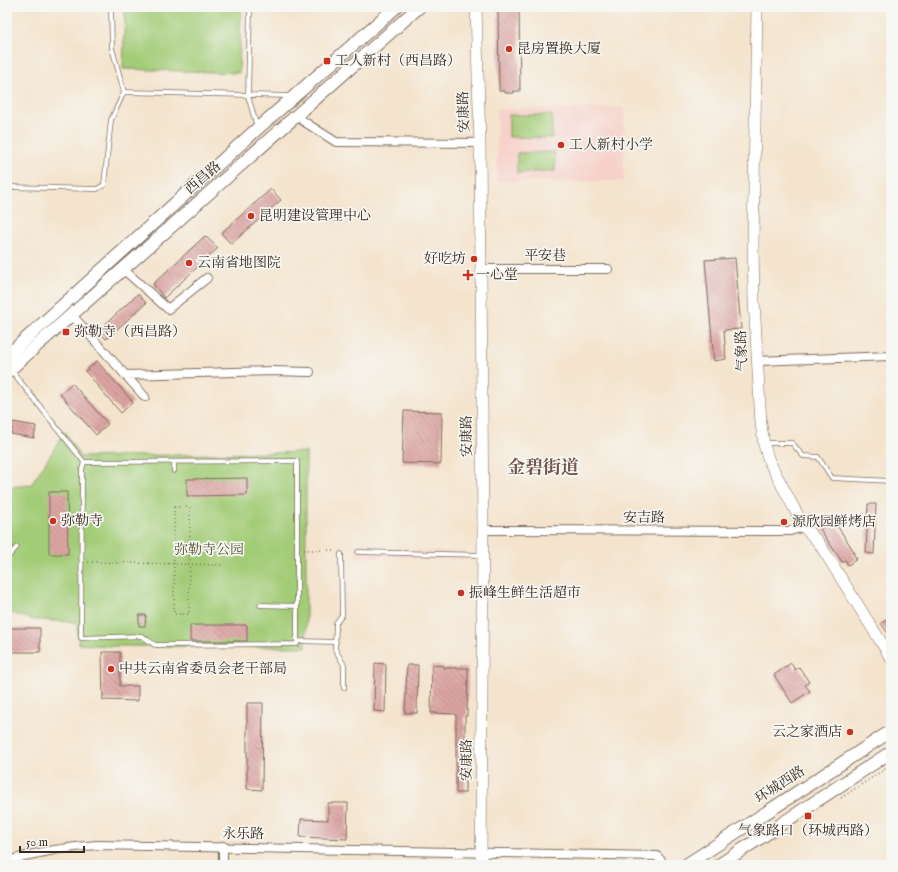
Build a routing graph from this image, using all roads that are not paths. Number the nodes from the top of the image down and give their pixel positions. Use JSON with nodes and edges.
{"nodes":[{"id":1,"x":111,"y":7,"type":"edge"},
{"id":2,"x":250,"y":7,"type":"edge"},
{"id":3,"x":396,"y":7,"type":"edge"},
{"id":4,"x":419,"y":7,"type":"edge"},
{"id":5,"x":476,"y":7,"type":"edge"},
{"id":6,"x":757,"y":7,"type":"edge"},
{"id":7,"x":124,"y":92,"type":"junction"},
{"id":8,"x":248,"y":96,"type":"junction"},
{"id":9,"x":295,"y":96,"type":"junction"},
{"id":10,"x":298,"y":114,"type":"junction"},
{"id":11,"x":257,"y":129,"type":"junction"},
{"id":12,"x":480,"y":143,"type":"junction"},
{"id":13,"x":7,"y":187,"type":"edge"},
{"id":14,"x":123,"y":269,"type":"junction"},
{"id":15,"x":608,"y":269,"type":"dead end"},
{"id":16,"x":481,"y":270,"type":"junction"},
{"id":17,"x":207,"y":278,"type":"dead end"},
{"id":18,"x":71,"y":314,"type":"junction"},
{"id":19,"x":7,"y":356,"type":"edge"},
{"id":20,"x":891,"y":356,"type":"edge"},
{"id":21,"x":757,"y":361,"type":"junction"},
{"id":22,"x":8,"y":370,"type":"edge"},
{"id":23,"x":310,"y":372,"type":"dead end"},
{"id":24,"x":126,"y":375,"type":"junction"},
{"id":25,"x":145,"y":397,"type":"dead end"},
{"id":26,"x":764,"y":443,"type":"junction"},
{"id":27,"x":84,"y":462,"type":"junction"},
{"id":28,"x":174,"y":462,"type":"junction"},
{"id":29,"x":174,"y":471,"type":"dead end"},
{"id":30,"x":891,"y":481,"type":"edge"},
{"id":31,"x":804,"y":527,"type":"junction"},
{"id":32,"x":483,"y":530,"type":"junction"},
{"id":33,"x":17,"y":547,"type":"dead end"},
{"id":34,"x":358,"y":552,"type":"dead end"},
{"id":35,"x":341,"y":554,"type":"dead end"},
{"id":36,"x":483,"y":555,"type":"junction"},
{"id":37,"x":7,"y":558,"type":"edge"},
{"id":38,"x":260,"y":605,"type":"dead end"},
{"id":39,"x":297,"y":606,"type":"junction"},
{"id":40,"x":297,"y":641,"type":"junction"},
{"id":41,"x":336,"y":642,"type":"junction"},
{"id":42,"x":891,"y":658,"type":"edge"},
{"id":43,"x":344,"y":688,"type":"dead end"},
{"id":44,"x":891,"y":731,"type":"edge"},
{"id":45,"x":891,"y":752,"type":"edge"},
{"id":46,"x":223,"y":846,"type":"junction"},
{"id":47,"x":481,"y":852,"type":"junction"},
{"id":48,"x":7,"y":861,"type":"edge"},
{"id":49,"x":222,"y":865,"type":"edge"},
{"id":50,"x":481,"y":865,"type":"edge"},
{"id":51,"x":665,"y":865,"type":"edge"},
{"id":52,"x":686,"y":865,"type":"edge"},
{"id":53,"x":719,"y":865,"type":"edge"}],
"edges":[{"from":1,"to":7,"type":"lane"},
{"from":2,"to":8,"type":"lane"},
{"from":3,"to":9,"type":"main road","name":"西昌路"},
{"from":4,"to":10,"type":"main road","name":"西昌路"},
{"from":5,"to":12,"type":"street","name":"安康路"},
{"from":6,"to":21,"type":"street","name":"气象路"},
{"from":7,"to":8,"type":"lane"},
{"from":7,"to":13,"type":"lane"},
{"from":8,"to":9,"type":"lane"},
{"from":8,"to":11,"type":"lane"},
{"from":9,"to":11,"type":"main road","name":"西昌路"},
{"from":10,"to":12,"type":"street"},
{"from":10,"to":14,"type":"main road","name":"西昌路"},
{"from":11,"to":19,"type":"main road","name":"西昌路"},
{"from":12,"to":16,"type":"street","name":"安康路"},
{"from":14,"to":17,"type":"street"},
{"from":14,"to":18,"type":"main road","name":"西昌路"},
{"from":15,"to":16,"type":"street","name":"平安巷"},
{"from":16,"to":32,"type":"street","name":"安康路"},
{"from":18,"to":22,"type":"main road","name":"西昌路"},
{"from":18,"to":24,"type":"street"},
{"from":20,"to":21,"type":"street"},
{"from":21,"to":26,"type":"street","name":"气象路"},
{"from":22,"to":27,"type":"lane"},
{"from":23,"to":24,"type":"street"},
{"from":24,"to":25,"type":"street"},
{"from":26,"to":30,"type":"lane"},
{"from":26,"to":31,"type":"street","name":"气象路"},
{"from":27,"to":28,"type":"lane"},
{"from":27,"to":40,"type":"lane"},
{"from":28,"to":29,"type":"lane"},
{"from":28,"to":39,"type":"lane"},
{"from":31,"to":32,"type":"street","name":"安吉路"},
{"from":31,"to":42,"type":"street","name":"气象路"},
{"from":32,"to":36,"type":"street","name":"安康路"},
{"from":33,"to":37,"type":"lane"},
{"from":34,"to":36,"type":"lane"},
{"from":35,"to":41,"type":"lane"},
{"from":36,"to":47,"type":"street","name":"安康路"},
{"from":38,"to":39,"type":"lane"},
{"from":39,"to":40,"type":"lane"},
{"from":40,"to":41,"type":"lane"},
{"from":41,"to":43,"type":"lane"},
{"from":44,"to":52,"type":"main road","name":"环城西路"},
{"from":45,"to":53,"type":"main road"},
{"from":46,"to":47,"type":"street","name":"永乐路"},
{"from":46,"to":48,"type":"street","name":"永乐路"},
{"from":46,"to":49,"type":"street"},
{"from":47,"to":50,"type":"street","name":"安康路"},
{"from":47,"to":51,"type":"street","name":"永乐路"}]}
